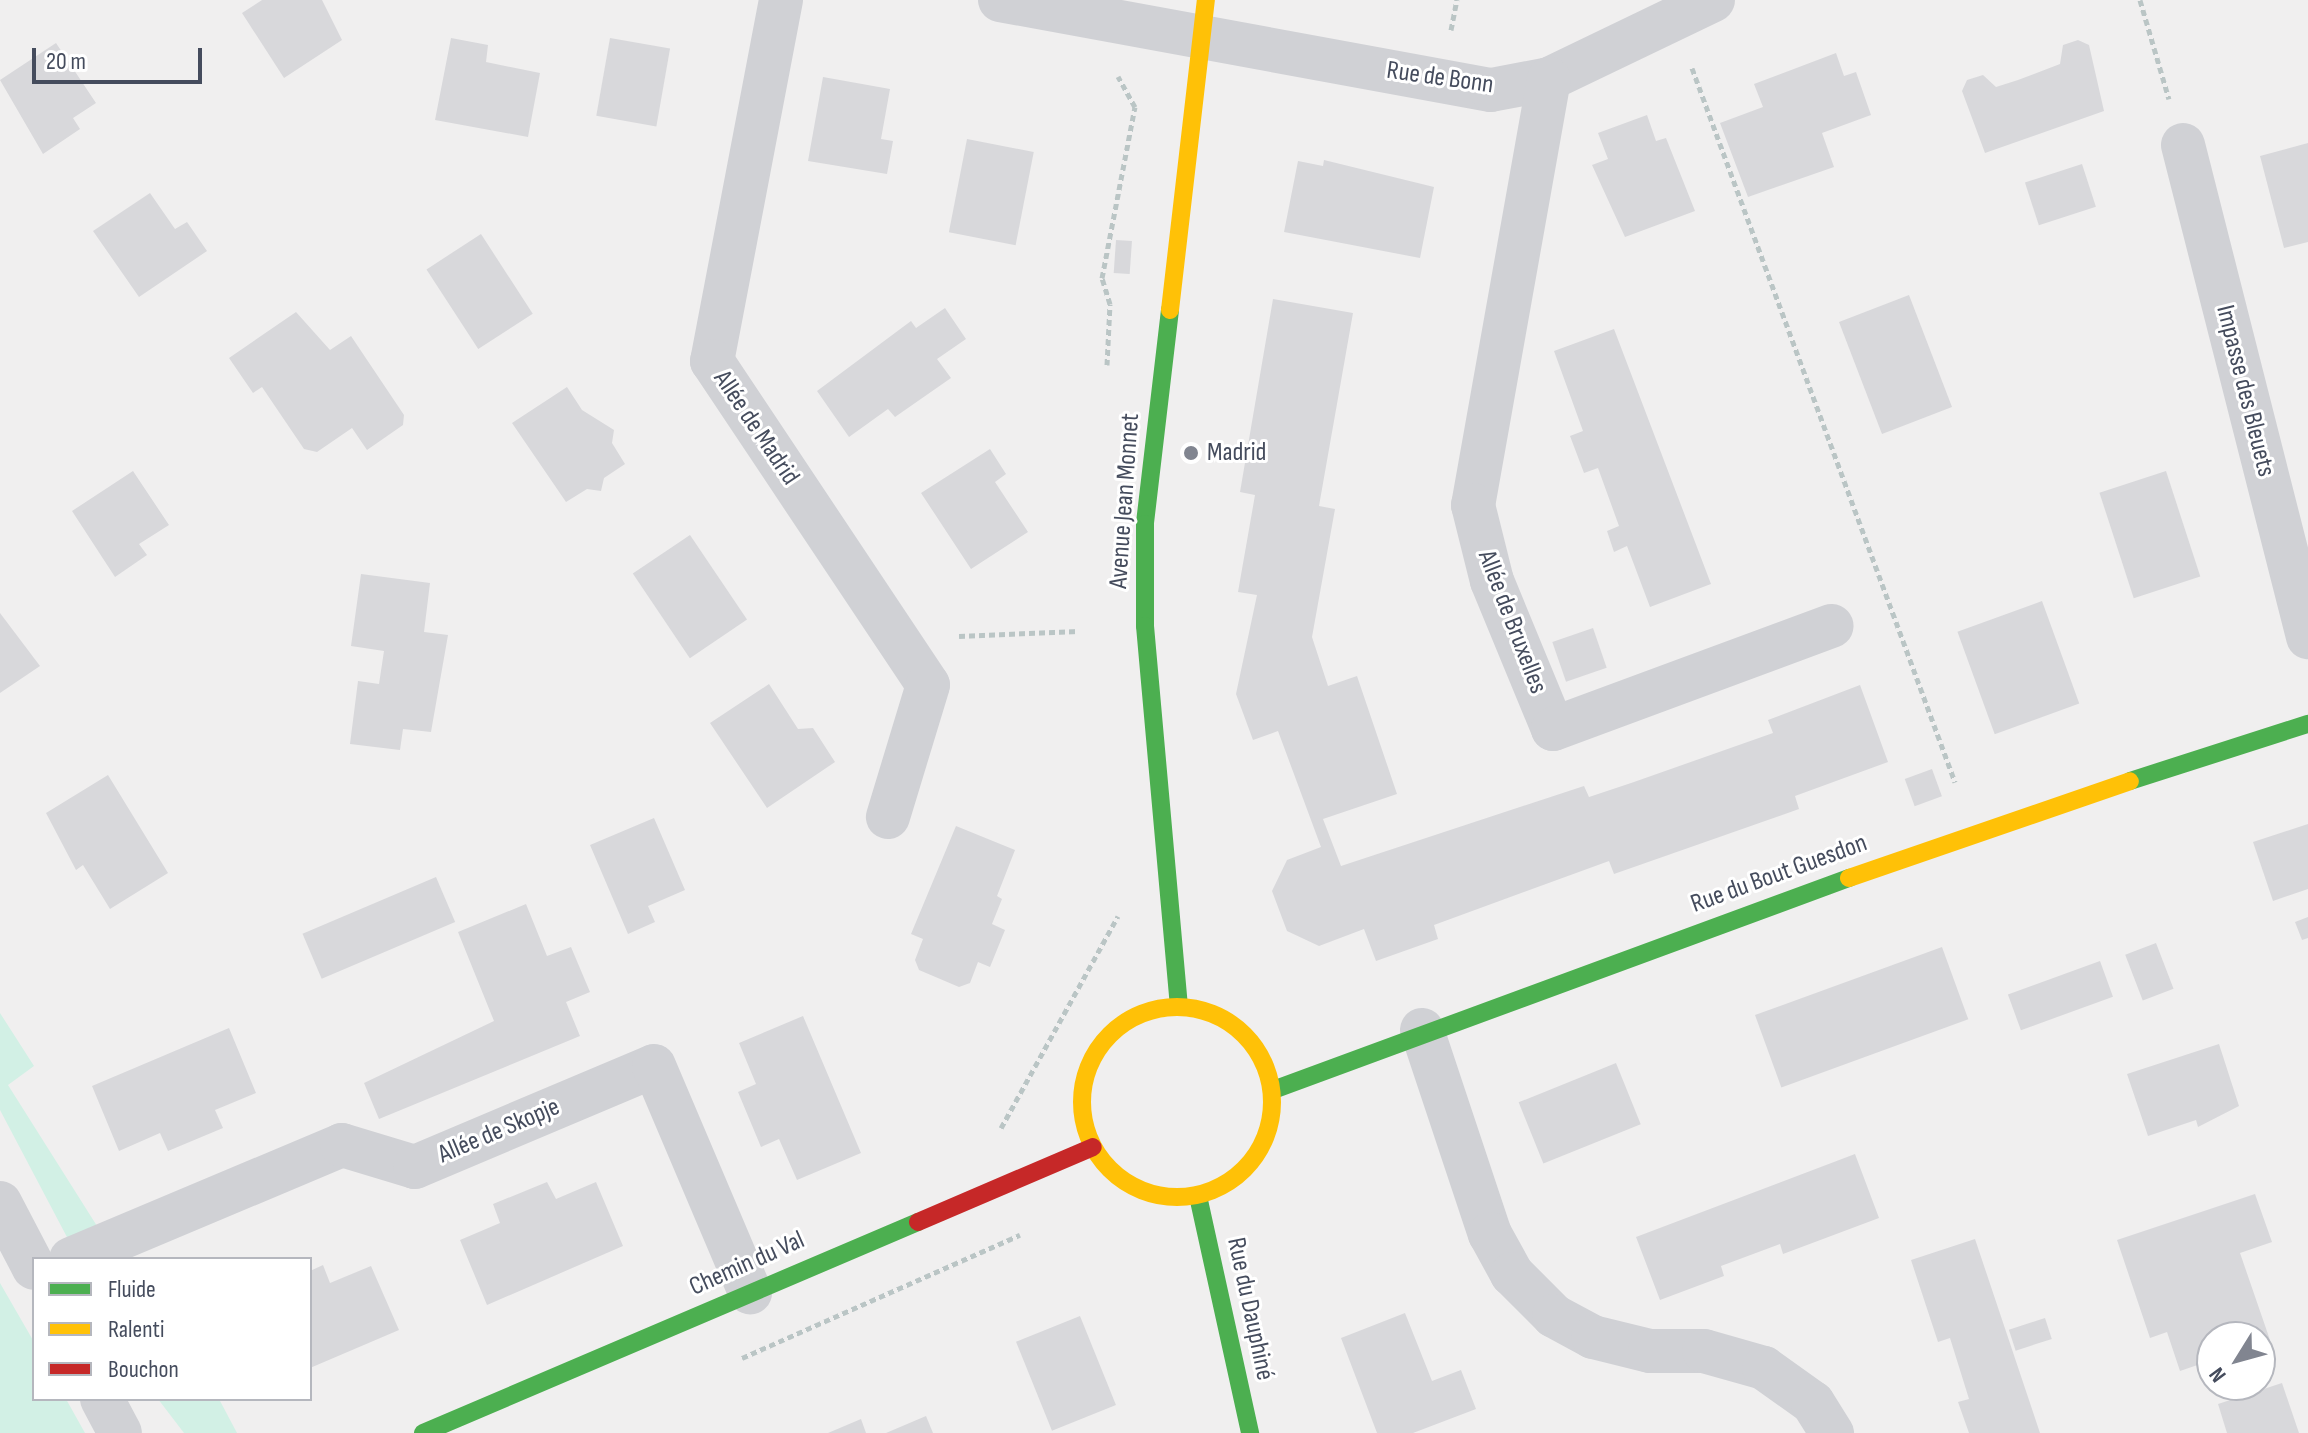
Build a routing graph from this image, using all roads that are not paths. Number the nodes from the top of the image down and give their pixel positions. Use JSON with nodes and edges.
{"nodes":[{"id":1,"x":781,"y":0,"type":"edge"},
{"id":2,"x":1000,"y":0,"type":"edge"},
{"id":3,"x":1713,"y":0,"type":"edge"},
{"id":4,"x":1203,"y":18,"type":"edge"},
{"id":5,"x":1549,"y":79,"type":"junction"},
{"id":6,"x":2183,"y":145,"type":"road end"},
{"id":7,"x":1832,"y":626,"type":"dead end"},
{"id":8,"x":2308,"y":637,"type":"edge"},
{"id":9,"x":2308,"y":724,"type":"edge"},
{"id":10,"x":888,"y":817,"type":"dead end"},
{"id":11,"x":1179,"y":1006,"type":"junction"},
{"id":12,"x":1422,"y":1030,"type":"junction"},
{"id":13,"x":1273,"y":1090,"type":"junction"},
{"id":14,"x":1093,"y":1147,"type":"junction"},
{"id":15,"x":1198,"y":1196,"type":"junction"},
{"id":16,"x":0,"y":1203,"type":"edge"},
{"id":17,"x":76,"y":1257,"type":"edge"},
{"id":18,"x":32,"y":1264,"type":"edge"},
{"id":19,"x":750,"y":1292,"type":"junction"},
{"id":20,"x":103,"y":1401,"type":"edge"},
{"id":21,"x":120,"y":1433,"type":"edge"},
{"id":22,"x":423,"y":1433,"type":"edge"},
{"id":23,"x":1250,"y":1433,"type":"edge"},
{"id":24,"x":1832,"y":1433,"type":"edge"}],
"edges":[{"from":1,"to":10,"type":"street","name":"Allée de Madrid"},
{"from":2,"to":4,"type":"street","name":"Rue de Bonn"},
{"from":3,"to":5,"type":"street","name":"Rue de Bonn"},
{"from":4,"to":5,"type":"street","name":"Rue de Bonn"},
{"from":4,"to":11,"type":"street","name":"Avenue Jean Monnet"},
{"from":5,"to":7,"type":"street","name":"Allée de Bruxelles"},
{"from":6,"to":8,"type":"street","name":"Impasse des Bleuets"},
{"from":9,"to":12,"type":"street","name":"Rue du Bout Guesdon"},
{"from":11,"to":13,"type":"street"},
{"from":11,"to":14,"type":"street"},
{"from":12,"to":13,"type":"street","name":"Rue du Bout Guesdon"},
{"from":12,"to":24,"type":"street"},
{"from":13,"to":15,"type":"street"},
{"from":14,"to":15,"type":"street"},
{"from":14,"to":19,"type":"street","name":"Chemin du Val"},
{"from":15,"to":23,"type":"street","name":"Rue du Dauphiné"},
{"from":16,"to":18,"type":"street"},
{"from":17,"to":19,"type":"street","name":"Allée de Skopje"},
{"from":19,"to":22,"type":"street","name":"Chemin du Val"},
{"from":20,"to":21,"type":"street"}]}
